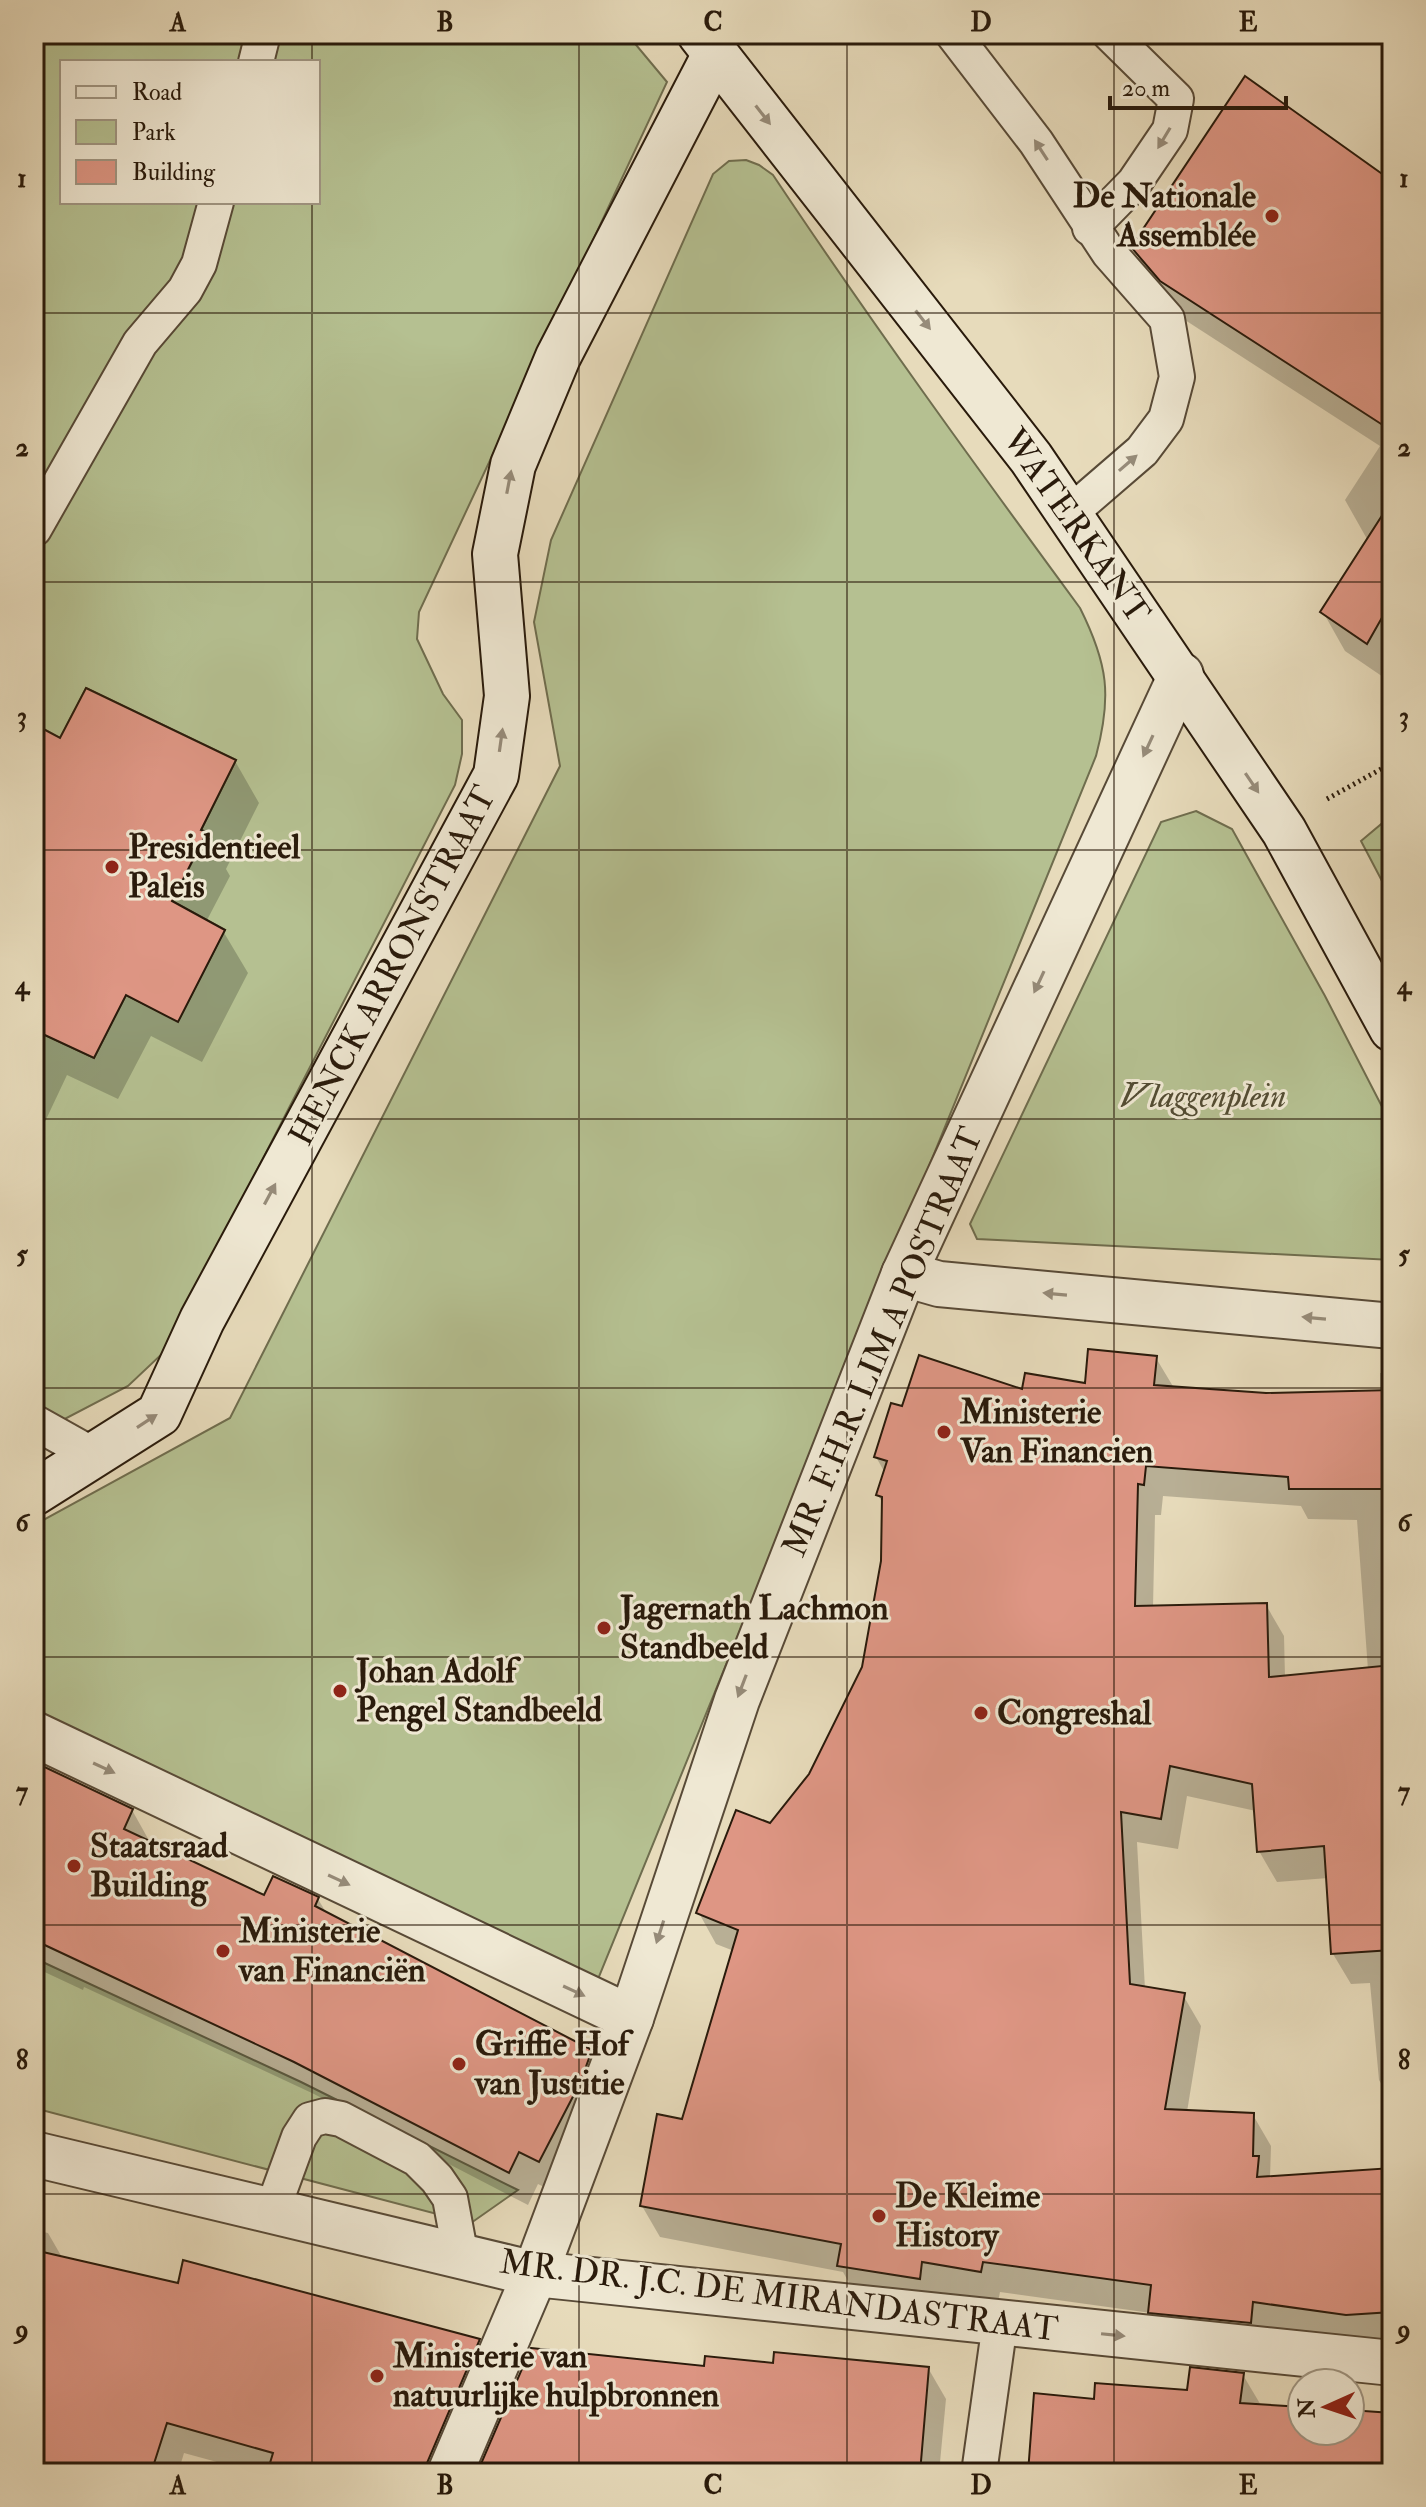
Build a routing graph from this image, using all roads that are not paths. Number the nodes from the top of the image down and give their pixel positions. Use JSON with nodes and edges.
{"nodes":[{"id":1,"x":263,"y":34,"type":"edge"},
{"id":2,"x":953,"y":34,"type":"edge"},
{"id":3,"x":1110,"y":34,"type":"edge"},
{"id":4,"x":715,"y":41,"type":"edge"},
{"id":5,"x":256,"y":60,"type":"edge"},
{"id":6,"x":215,"y":204,"type":"edge"},
{"id":7,"x":1090,"y":228,"type":"junction"},
{"id":8,"x":1069,"y":514,"type":"junction"},
{"id":9,"x":34,"y":529,"type":"edge"},
{"id":10,"x":1181,"y":675,"type":"junction"},
{"id":11,"x":1392,"y":1029,"type":"edge"},
{"id":12,"x":904,"y":1274,"type":"junction"},
{"id":13,"x":1392,"y":1326,"type":"edge"},
{"id":14,"x":34,"y":1422,"type":"edge"},
{"id":15,"x":93,"y":1455,"type":"junction"},
{"id":16,"x":34,"y":1493,"type":"edge"},
{"id":17,"x":34,"y":1734,"type":"edge"},
{"id":18,"x":631,"y":2018,"type":"junction"},
{"id":19,"x":34,"y":2154,"type":"edge"},
{"id":20,"x":272,"y":2211,"type":"junction"},
{"id":21,"x":461,"y":2257,"type":"junction"},
{"id":22,"x":535,"y":2274,"type":"junction"},
{"id":23,"x":1000,"y":2323,"type":"junction"},
{"id":24,"x":1392,"y":2363,"type":"edge"},
{"id":25,"x":450,"y":2473,"type":"edge"},
{"id":26,"x":979,"y":2473,"type":"edge"}],
"edges":[{"from":1,"to":5,"type":"lane"},
{"from":7,"to":2,"type":"lane","one_way":true},
{"from":3,"to":7,"type":"lane","one_way":true},
{"from":4,"to":8,"type":"street","name":"WATERKANT","one_way":true},
{"from":15,"to":4,"type":"street","name":"HENCK ARRONSTRAAT","one_way":true},
{"from":6,"to":9,"type":"lane"},
{"from":8,"to":7,"type":"lane","one_way":true},
{"from":8,"to":10,"type":"street","name":"WATERKANT"},
{"from":10,"to":11,"type":"street","name":"WATERKANT","one_way":true},
{"from":10,"to":12,"type":"street","name":"MR. F.H.R. LIM A POSTRAAT","one_way":true},
{"from":13,"to":12,"type":"street","one_way":true},
{"from":12,"to":18,"type":"street","name":"MR. F.H.R. LIM A POSTRAAT","one_way":true},
{"from":14,"to":15,"type":"lane"},
{"from":15,"to":16,"type":"street","name":"HENCK ARRONSTRAAT"},
{"from":17,"to":18,"type":"street","one_way":true},
{"from":18,"to":22,"type":"street","name":"MR. F.H.R. LIM A POSTRAAT"},
{"from":19,"to":20,"type":"street","name":"MR. DR. J.C. DE MIRANDASTRAAT"},
{"from":20,"to":21,"type":"street","name":"MR. DR. J.C. DE MIRANDASTRAAT"},
{"from":20,"to":21,"type":"lane"},
{"from":21,"to":22,"type":"street","name":"MR. DR. J.C. DE MIRANDASTRAAT"},
{"from":22,"to":23,"type":"street","name":"MR. DR. J.C. DE MIRANDASTRAAT"},
{"from":22,"to":25,"type":"street","name":"MR. F.H.R. LIM A POSTRAAT"},
{"from":23,"to":24,"type":"street","name":"MR. DR. J.C. DE MIRANDASTRAAT","one_way":true},
{"from":23,"to":26,"type":"lane"}]}
